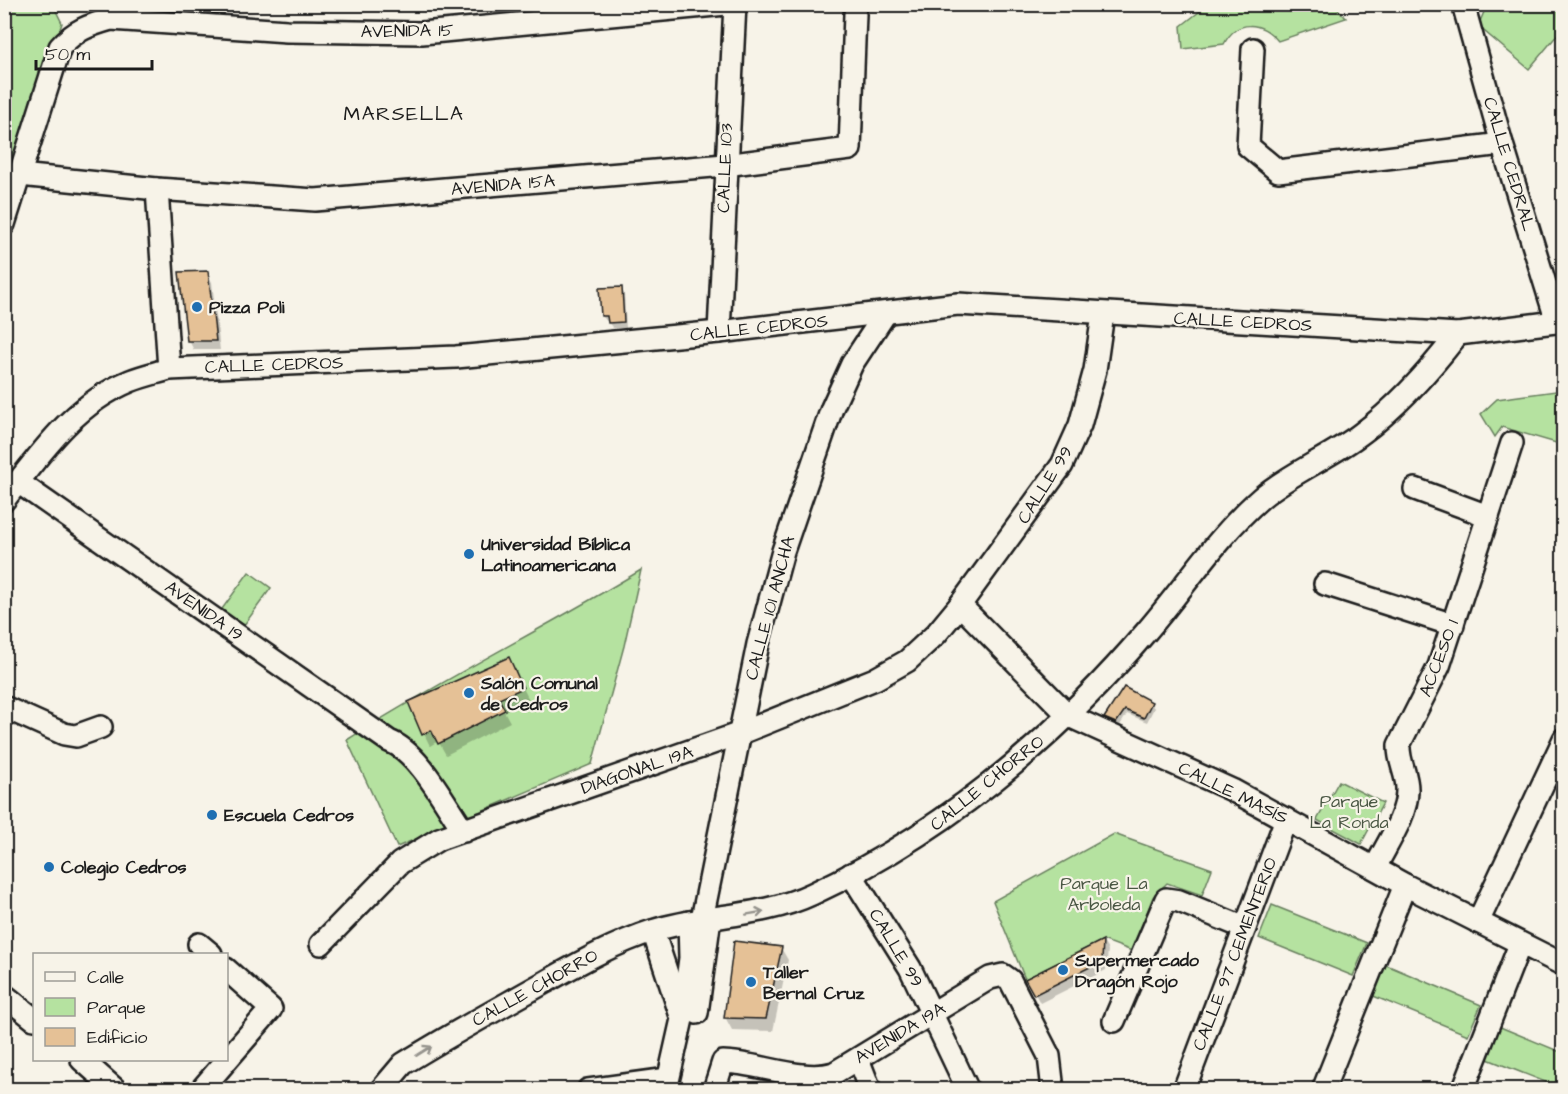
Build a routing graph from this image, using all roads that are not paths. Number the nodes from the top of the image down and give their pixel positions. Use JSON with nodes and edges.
{"nodes":[{"id":1,"x":726,"y":4,"type":"edge"},
{"id":2,"x":735,"y":4,"type":"edge"},
{"id":3,"x":1463,"y":4,"type":"edge"},
{"id":4,"x":855,"y":14,"type":"dead end"},
{"id":5,"x":1253,"y":49,"type":"dead end"},
{"id":6,"x":1502,"y":144,"type":"junction"},
{"id":7,"x":725,"y":165,"type":"junction"},
{"id":8,"x":20,"y":175,"type":"junction"},
{"id":9,"x":157,"y":189,"type":"junction"},
{"id":10,"x":4,"y":224,"type":"edge"},
{"id":11,"x":885,"y":314,"type":"junction"},
{"id":12,"x":1103,"y":314,"type":"junction"},
{"id":13,"x":1560,"y":322,"type":"edge"},
{"id":14,"x":719,"y":332,"type":"junction"},
{"id":15,"x":1458,"y":334,"type":"junction"},
{"id":16,"x":169,"y":369,"type":"junction"},
{"id":17,"x":1512,"y":443,"type":"dead end"},
{"id":18,"x":18,"y":482,"type":"junction"},
{"id":19,"x":1415,"y":489,"type":"dead end"},
{"id":20,"x":4,"y":500,"type":"edge"},
{"id":21,"x":1488,"y":516,"type":"junction"},
{"id":22,"x":1325,"y":584,"type":"dead end"},
{"id":23,"x":960,"y":605,"type":"junction"},
{"id":24,"x":1453,"y":625,"type":"junction"},
{"id":25,"x":4,"y":706,"type":"edge"},
{"id":26,"x":1069,"y":716,"type":"junction"},
{"id":27,"x":101,"y":727,"type":"dead end"},
{"id":28,"x":741,"y":734,"type":"junction"},
{"id":29,"x":1563,"y":739,"type":"edge"},
{"id":30,"x":1286,"y":819,"type":"junction"},
{"id":31,"x":464,"y":831,"type":"junction"},
{"id":32,"x":1375,"y":868,"type":"junction"},
{"id":33,"x":851,"y":874,"type":"junction"},
{"id":34,"x":1405,"y":885,"type":"junction"},
{"id":35,"x":700,"y":920,"type":"junction"},
{"id":36,"x":1478,"y":922,"type":"junction"},
{"id":37,"x":1245,"y":928,"type":"junction"},
{"id":38,"x":652,"y":931,"type":"junction"},
{"id":39,"x":321,"y":944,"type":"dead end"},
{"id":40,"x":1520,"y":944,"type":"junction"},
{"id":41,"x":1563,"y":965,"type":"edge"},
{"id":42,"x":228,"y":971,"type":"edge"},
{"id":43,"x":4,"y":995,"type":"edge"},
{"id":44,"x":933,"y":1014,"type":"junction"},
{"id":45,"x":33,"y":1018,"type":"edge"},
{"id":46,"x":689,"y":1021,"type":"junction"},
{"id":47,"x":1114,"y":1021,"type":"dead end"},
{"id":48,"x":228,"y":1058,"type":"edge"},
{"id":49,"x":858,"y":1059,"type":"junction"},
{"id":50,"x":84,"y":1061,"type":"edge"},
{"id":51,"x":226,"y":1061,"type":"edge"},
{"id":52,"x":792,"y":1081,"type":"edge"},
{"id":53,"x":667,"y":1084,"type":"edge"},
{"id":54,"x":116,"y":1089,"type":"edge"},
{"id":55,"x":201,"y":1089,"type":"edge"},
{"id":56,"x":381,"y":1089,"type":"edge"},
{"id":57,"x":588,"y":1089,"type":"edge"},
{"id":58,"x":714,"y":1089,"type":"edge"},
{"id":59,"x":870,"y":1089,"type":"edge"},
{"id":60,"x":968,"y":1089,"type":"edge"},
{"id":61,"x":1053,"y":1089,"type":"edge"},
{"id":62,"x":1184,"y":1089,"type":"edge"},
{"id":63,"x":1323,"y":1089,"type":"edge"},
{"id":64,"x":1463,"y":1089,"type":"edge"}],
"edges":[{"from":1,"to":8,"type":"street","name":"AVENIDA 15"},
{"from":2,"to":7,"type":"street","name":"CALLE 103"},
{"from":3,"to":6,"type":"street","name":"CALLE CEDRAL"},
{"from":4,"to":7,"type":"street","name":"AVENIDA 15A"},
{"from":5,"to":6,"type":"street"},
{"from":6,"to":13,"type":"street","name":"CALLE CEDRAL"},
{"from":7,"to":9,"type":"street","name":"AVENIDA 15A"},
{"from":7,"to":14,"type":"street","name":"CALLE 103"},
{"from":8,"to":9,"type":"street","name":"AVENIDA 15A"},
{"from":8,"to":10,"type":"street"},
{"from":9,"to":16,"type":"street"},
{"from":11,"to":12,"type":"street","name":"CALLE CEDROS"},
{"from":11,"to":14,"type":"street","name":"CALLE CEDROS"},
{"from":11,"to":28,"type":"street","name":"CALLE 101 ANCHA"},
{"from":12,"to":15,"type":"street","name":"CALLE CEDROS"},
{"from":12,"to":23,"type":"street","name":"CALLE 99"},
{"from":13,"to":15,"type":"street","name":"CALLE CEDROS"},
{"from":14,"to":16,"type":"street","name":"CALLE CEDROS"},
{"from":15,"to":26,"type":"street","name":"CALLE CHORRO"},
{"from":16,"to":18,"type":"street","name":"CALLE CEDROS"},
{"from":17,"to":21,"type":"street","name":"ACCESO 1"},
{"from":18,"to":20,"type":"street","name":"CALLE CEDROS"},
{"from":18,"to":31,"type":"street","name":"AVENIDA 19"},
{"from":19,"to":21,"type":"street"},
{"from":21,"to":24,"type":"street","name":"ACCESO 1"},
{"from":22,"to":24,"type":"street"},
{"from":23,"to":26,"type":"street","name":"CALLE MASÍS"},
{"from":23,"to":28,"type":"street","name":"DIAGONAL 19A"},
{"from":24,"to":32,"type":"street","name":"ACCESO 1"},
{"from":25,"to":27,"type":"street"},
{"from":26,"to":30,"type":"street","name":"CALLE MASÍS"},
{"from":26,"to":33,"type":"street","name":"CALLE CHORRO"},
{"from":28,"to":31,"type":"street","name":"DIAGONAL 19A"},
{"from":28,"to":35,"type":"street","name":"CALLE 101 ANCHA"},
{"from":29,"to":36,"type":"street"},
{"from":30,"to":32,"type":"street","name":"CALLE MASÍS"},
{"from":30,"to":37,"type":"street","name":"CALLE 97 CEMENTERIO"},
{"from":31,"to":39,"type":"street","name":"DIAGONAL 19A"},
{"from":32,"to":34,"type":"street","name":"CALLE MASÍS"},
{"from":35,"to":33,"type":"street","name":"CALLE CHORRO","one_way":true},
{"from":33,"to":44,"type":"street","name":"CALLE 99"},
{"from":34,"to":36,"type":"street","name":"CALLE MASÍS"},
{"from":34,"to":63,"type":"street"},
{"from":35,"to":38,"type":"street","name":"CALLE CHORRO"},
{"from":35,"to":46,"type":"street","name":"CALLE 101 ANCHA"},
{"from":36,"to":40,"type":"street","name":"CALLE MASÍS"},
{"from":37,"to":47,"type":"street"},
{"from":37,"to":62,"type":"street","name":"CALLE 97 CEMENTERIO"},
{"from":38,"to":46,"type":"street"},
{"from":56,"to":38,"type":"street","name":"CALLE CHORRO","one_way":true},
{"from":40,"to":41,"type":"street","name":"CALLE MASÍS"},
{"from":40,"to":64,"type":"street"},
{"from":42,"to":48,"type":"street"},
{"from":43,"to":45,"type":"street"},
{"from":44,"to":49,"type":"street","name":"AVENIDA 19A"},
{"from":44,"to":60,"type":"street","name":"CALLE 99"},
{"from":44,"to":61,"type":"street","name":"AVENIDA 19A"},
{"from":46,"to":53,"type":"street","name":"CALLE 101 ANCHA"},
{"from":49,"to":52,"type":"street","name":"AVENIDA 19A"},
{"from":49,"to":59,"type":"street"},
{"from":50,"to":54,"type":"street"},
{"from":51,"to":55,"type":"street"},
{"from":52,"to":58,"type":"street","name":"AVENIDA 19A"},
{"from":53,"to":57,"type":"street"}]}
